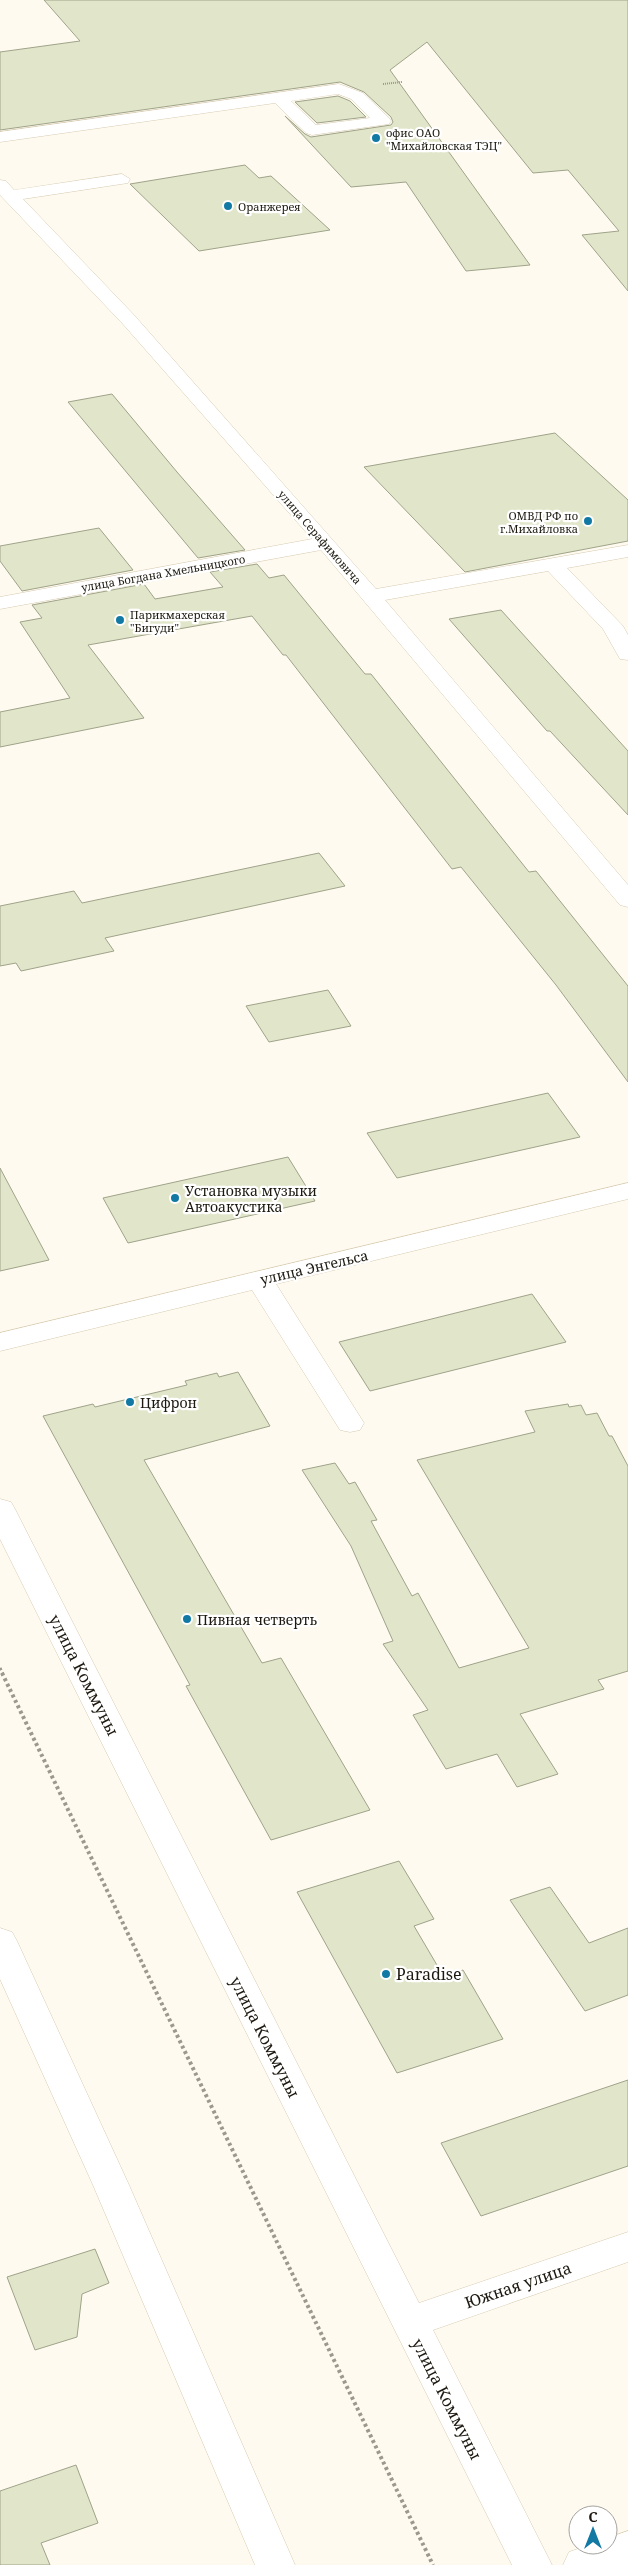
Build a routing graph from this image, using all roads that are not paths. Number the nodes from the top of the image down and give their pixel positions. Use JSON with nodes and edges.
{"nodes":[{"id":1,"x":279,"y":98,"type":"junction"},
{"id":2,"x":0,"y":137,"type":"edge"},
{"id":3,"x":122,"y":178,"type":"dead end"},
{"id":4,"x":5,"y":191,"type":"edge"},
{"id":5,"x":326,"y":543,"type":"junction"},
{"id":6,"x":628,"y":551,"type":"edge"},
{"id":7,"x":552,"y":564,"type":"junction"},
{"id":8,"x":371,"y":596,"type":"junction"},
{"id":9,"x":0,"y":603,"type":"edge"},
{"id":10,"x":628,"y":654,"type":"edge"},
{"id":11,"x":628,"y":900,"type":"edge"},
{"id":12,"x":628,"y":1191,"type":"edge"},
{"id":13,"x":260,"y":1280,"type":"junction"},
{"id":14,"x":0,"y":1342,"type":"edge"},
{"id":15,"x":350,"y":1423,"type":"dead end"},
{"id":16,"x":0,"y":1509,"type":"edge"},
{"id":17,"x":0,"y":1941,"type":"edge"},
{"id":18,"x":628,"y":2247,"type":"edge"},
{"id":19,"x":408,"y":2322,"type":"junction"},
{"id":20,"x":628,"y":2549,"type":"edge"},
{"id":21,"x":275,"y":2565,"type":"edge"},
{"id":22,"x":532,"y":2565,"type":"edge"},
{"id":23,"x":583,"y":2565,"type":"edge"}],
"edges":[{"from":1,"to":1,"type":"street"},
{"from":1,"to":2,"type":"street"},
{"from":3,"to":4,"type":"street"},
{"from":4,"to":5,"type":"street","name":"улица Серафимовича"},
{"from":5,"to":8,"type":"street","name":"улица Серафимовича"},
{"from":5,"to":9,"type":"street","name":"улица Богдана Хмельницкого"},
{"from":6,"to":7,"type":"street"},
{"from":7,"to":8,"type":"street"},
{"from":7,"to":10,"type":"street"},
{"from":8,"to":11,"type":"street","name":"улица Серафимовича"},
{"from":12,"to":13,"type":"street","name":"улица Энгельса"},
{"from":13,"to":14,"type":"street","name":"улица Энгельса"},
{"from":13,"to":15,"type":"street"},
{"from":16,"to":19,"type":"street","name":"улица Коммуны"},
{"from":17,"to":21,"type":"street"},
{"from":18,"to":19,"type":"street","name":"Южная улица"},
{"from":19,"to":22,"type":"street","name":"улица Коммуны"},
{"from":20,"to":23,"type":"street"}]}
